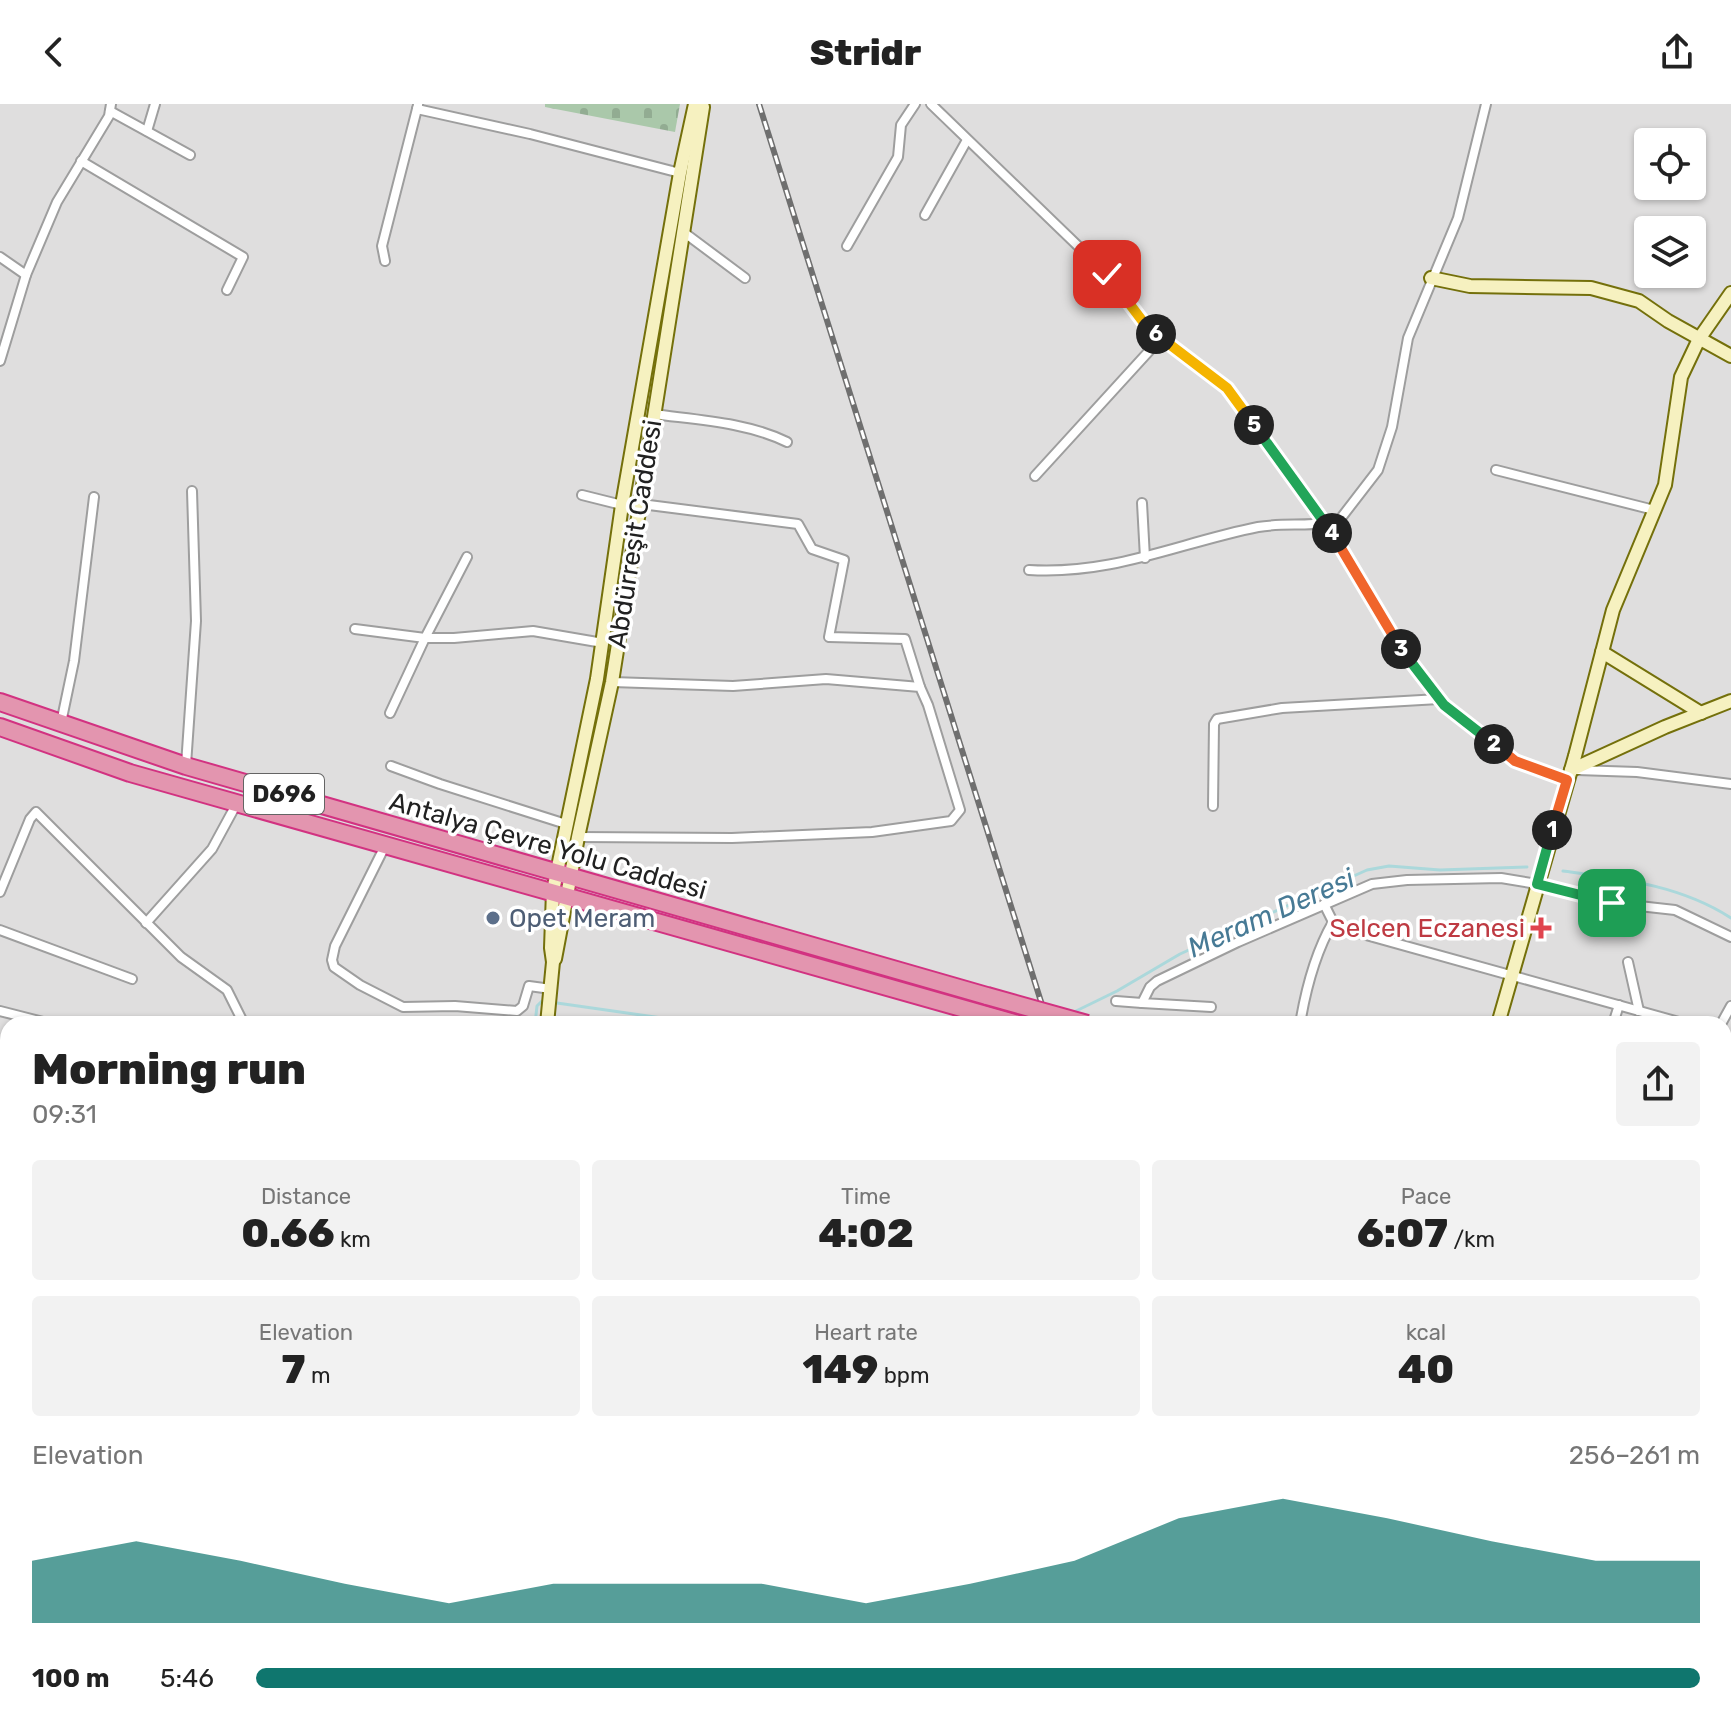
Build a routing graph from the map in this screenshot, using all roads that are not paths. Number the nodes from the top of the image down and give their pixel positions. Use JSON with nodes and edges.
{"nodes":[{"id":1,"x":155,"y":104,"type":"edge"},
{"id":2,"x":695,"y":104,"type":"edge"},
{"id":3,"x":704,"y":104,"type":"edge"},
{"id":4,"x":915,"y":104,"type":"edge"},
{"id":5,"x":931,"y":104,"type":"edge"},
{"id":6,"x":1486,"y":104,"type":"edge"},
{"id":7,"x":417,"y":106,"type":"edge"},
{"id":8,"x":111,"y":107,"type":"edge"},
{"id":9,"x":147,"y":131,"type":"junction"},
{"id":10,"x":967,"y":140,"type":"junction"},
{"id":11,"x":190,"y":155,"type":"dead end"},
{"id":12,"x":81,"y":161,"type":"junction"},
{"id":13,"x":680,"y":173,"type":"junction"},
{"id":14,"x":925,"y":215,"type":"dead end"},
{"id":15,"x":682,"y":231,"type":"junction"},
{"id":16,"x":847,"y":246,"type":"dead end"},
{"id":17,"x":0,"y":257,"type":"edge"},
{"id":18,"x":385,"y":261,"type":"dead end"},
{"id":19,"x":26,"y":275,"type":"junction"},
{"id":20,"x":745,"y":278,"type":"dead end"},
{"id":21,"x":1431,"y":278,"type":"junction"},
{"id":22,"x":227,"y":290,"type":"dead end"},
{"id":23,"x":1731,"y":293,"type":"edge"},
{"id":24,"x":1161,"y":338,"type":"junction"},
{"id":25,"x":1699,"y":339,"type":"junction"},
{"id":26,"x":1731,"y":356,"type":"edge"},
{"id":27,"x":0,"y":361,"type":"edge"},
{"id":28,"x":653,"y":414,"type":"junction"},
{"id":29,"x":787,"y":442,"type":"dead end"},
{"id":30,"x":1496,"y":470,"type":"dead end"},
{"id":31,"x":1035,"y":476,"type":"dead end"},
{"id":32,"x":192,"y":491,"type":"dead end"},
{"id":33,"x":582,"y":495,"type":"dead end"},
{"id":34,"x":94,"y":497,"type":"dead end"},
{"id":35,"x":1142,"y":503,"type":"dead end"},
{"id":36,"x":641,"y":504,"type":"junction"},
{"id":37,"x":622,"y":505,"type":"junction"},
{"id":38,"x":1654,"y":510,"type":"junction"},
{"id":39,"x":1328,"y":527,"type":"junction"},
{"id":40,"x":467,"y":557,"type":"dead end"},
{"id":41,"x":1145,"y":558,"type":"junction"},
{"id":42,"x":1029,"y":570,"type":"dead end"},
{"id":43,"x":355,"y":629,"type":"dead end"},
{"id":44,"x":425,"y":638,"type":"junction"},
{"id":45,"x":603,"y":643,"type":"junction"},
{"id":46,"x":1602,"y":652,"type":"junction"},
{"id":47,"x":612,"y":682,"type":"junction"},
{"id":48,"x":920,"y":687,"type":"junction"},
{"id":49,"x":1439,"y":699,"type":"junction"},
{"id":50,"x":1731,"y":701,"type":"edge"},
{"id":51,"x":0,"y":702,"type":"edge"},
{"id":52,"x":390,"y":713,"type":"dead end"},
{"id":53,"x":1701,"y":713,"type":"junction"},
{"id":54,"x":61,"y":724,"type":"junction"},
{"id":55,"x":0,"y":727,"type":"edge"},
{"id":56,"x":186,"y":766,"type":"junction"},
{"id":57,"x":391,"y":766,"type":"dead end"},
{"id":58,"x":1569,"y":775,"type":"junction"},
{"id":59,"x":1731,"y":784,"type":"edge"},
{"id":60,"x":237,"y":802,"type":"junction"},
{"id":61,"x":1213,"y":806,"type":"dead end"},
{"id":62,"x":566,"y":824,"type":"junction"},
{"id":63,"x":578,"y":837,"type":"junction"},
{"id":64,"x":386,"y":844,"type":"junction"},
{"id":65,"x":562,"y":884,"type":"junction"},
{"id":66,"x":1537,"y":884,"type":"junction"},
{"id":67,"x":0,"y":892,"type":"edge"},
{"id":68,"x":1324,"y":904,"type":"junction"},
{"id":69,"x":1333,"y":922,"type":"junction"},
{"id":70,"x":146,"y":923,"type":"junction"},
{"id":71,"x":0,"y":930,"type":"edge"},
{"id":72,"x":1731,"y":937,"type":"edge"},
{"id":73,"x":1628,"y":962,"type":"dead end"},
{"id":74,"x":1512,"y":975,"type":"junction"},
{"id":75,"x":132,"y":979,"type":"dead end"},
{"id":76,"x":551,"y":989,"type":"junction"},
{"id":77,"x":1116,"y":1001,"type":"dead end"},
{"id":78,"x":1142,"y":1003,"type":"junction"},
{"id":79,"x":1619,"y":1005,"type":"junction"},
{"id":80,"x":1211,"y":1007,"type":"dead end"},
{"id":81,"x":0,"y":1011,"type":"edge"},
{"id":82,"x":1639,"y":1011,"type":"junction"},
{"id":83,"x":20,"y":1016,"type":"edge"},
{"id":84,"x":240,"y":1016,"type":"edge"},
{"id":85,"x":548,"y":1016,"type":"edge"},
{"id":86,"x":988,"y":1016,"type":"edge"},
{"id":87,"x":1058,"y":1016,"type":"edge"},
{"id":88,"x":1302,"y":1016,"type":"edge"},
{"id":89,"x":1500,"y":1016,"type":"edge"},
{"id":90,"x":1616,"y":1016,"type":"edge"},
{"id":91,"x":1657,"y":1016,"type":"edge"}],
"edges":[{"from":1,"to":9,"type":"street"},
{"from":2,"to":13,"type":"main road","name":"Abdürreşit Caddesi"},
{"from":3,"to":15,"type":"main road","name":"Abdürreşit Caddesi"},
{"from":4,"to":16,"type":"street"},
{"from":5,"to":10,"type":"street"},
{"from":6,"to":21,"type":"street"},
{"from":7,"to":13,"type":"street"},
{"from":7,"to":18,"type":"street"},
{"from":8,"to":9,"type":"street"},
{"from":8,"to":12,"type":"street"},
{"from":9,"to":11,"type":"street"},
{"from":10,"to":14,"type":"street"},
{"from":10,"to":24,"type":"street"},
{"from":12,"to":19,"type":"street"},
{"from":12,"to":22,"type":"street"},
{"from":13,"to":37,"type":"main road","name":"Abdürreşit Caddesi"},
{"from":15,"to":20,"type":"street"},
{"from":15,"to":28,"type":"main road","name":"Abdürreşit Caddesi"},
{"from":17,"to":19,"type":"street"},
{"from":19,"to":27,"type":"street"},
{"from":21,"to":25,"type":"main road"},
{"from":21,"to":39,"type":"street"},
{"from":23,"to":25,"type":"main road"},
{"from":24,"to":31,"type":"street"},
{"from":24,"to":39,"type":"street"},
{"from":25,"to":26,"type":"main road"},
{"from":25,"to":38,"type":"main road"},
{"from":28,"to":29,"type":"street"},
{"from":28,"to":36,"type":"main road","name":"Abdürreşit Caddesi"},
{"from":30,"to":38,"type":"street"},
{"from":32,"to":56,"type":"street"},
{"from":33,"to":37,"type":"street"},
{"from":34,"to":54,"type":"street"},
{"from":35,"to":41,"type":"street"},
{"from":36,"to":47,"type":"main road","name":"Abdürreşit Caddesi"},
{"from":36,"to":48,"type":"street"},
{"from":37,"to":45,"type":"main road","name":"Abdürreşit Caddesi"},
{"from":38,"to":46,"type":"main road"},
{"from":39,"to":41,"type":"street"},
{"from":39,"to":49,"type":"street"},
{"from":40,"to":44,"type":"street"},
{"from":41,"to":42,"type":"street"},
{"from":43,"to":44,"type":"street"},
{"from":44,"to":45,"type":"street"},
{"from":44,"to":52,"type":"street"},
{"from":45,"to":62,"type":"main road","name":"Abdürreşit Caddesi"},
{"from":46,"to":53,"type":"main road"},
{"from":46,"to":58,"type":"main road"},
{"from":47,"to":48,"type":"street"},
{"from":47,"to":63,"type":"main road","name":"Abdürreşit Caddesi"},
{"from":48,"to":63,"type":"street"},
{"from":49,"to":58,"type":"street"},
{"from":49,"to":61,"type":"street"},
{"from":50,"to":53,"type":"main road"},
{"from":51,"to":54,"type":"highway","name":"Antalya Çevre Yolu Caddesi","number":"D696"},
{"from":53,"to":58,"type":"main road"},
{"from":54,"to":56,"type":"highway","name":"Antalya Çevre Yolu Caddesi","number":"D696"},
{"from":55,"to":60,"type":"highway","name":"Antalya Çevre Yolu Caddesi","number":"D696"},
{"from":56,"to":65,"type":"highway","name":"Antalya Çevre Yolu Caddesi","number":"D696"},
{"from":57,"to":62,"type":"street"},
{"from":58,"to":59,"type":"street"},
{"from":58,"to":66,"type":"main road"},
{"from":60,"to":64,"type":"highway","name":"Antalya Çevre Yolu Caddesi","number":"D696"},
{"from":60,"to":70,"type":"street"},
{"from":62,"to":65,"type":"main road","name":"Abdürreşit Caddesi"},
{"from":63,"to":65,"type":"main road","name":"Abdürreşit Caddesi"},
{"from":64,"to":65,"type":"highway","name":"Antalya Çevre Yolu Caddesi","number":"D696"},
{"from":64,"to":76,"type":"street"},
{"from":65,"to":76,"type":"main road","name":"Abdürreşit Caddesi"},
{"from":65,"to":86,"type":"highway","name":"Antalya Çevre Yolu Caddesi","number":"D696"},
{"from":65,"to":87,"type":"highway","name":"Antalya Çevre Yolu Caddesi","number":"D696","bridge":true},
{"from":66,"to":68,"type":"street"},
{"from":66,"to":72,"type":"street"},
{"from":66,"to":74,"type":"main road"},
{"from":67,"to":70,"type":"street"},
{"from":68,"to":69,"type":"street"},
{"from":68,"to":78,"type":"street"},
{"from":69,"to":74,"type":"street"},
{"from":69,"to":88,"type":"street"},
{"from":70,"to":84,"type":"street"},
{"from":71,"to":75,"type":"street"},
{"from":73,"to":82,"type":"street"},
{"from":74,"to":79,"type":"street"},
{"from":74,"to":89,"type":"main road"},
{"from":76,"to":85,"type":"main road","name":"Abdürreşit Caddesi"},
{"from":77,"to":78,"type":"street"},
{"from":78,"to":80,"type":"street"},
{"from":79,"to":82,"type":"street"},
{"from":79,"to":90,"type":"street"},
{"from":81,"to":83,"type":"street"},
{"from":82,"to":91,"type":"street"}]}
